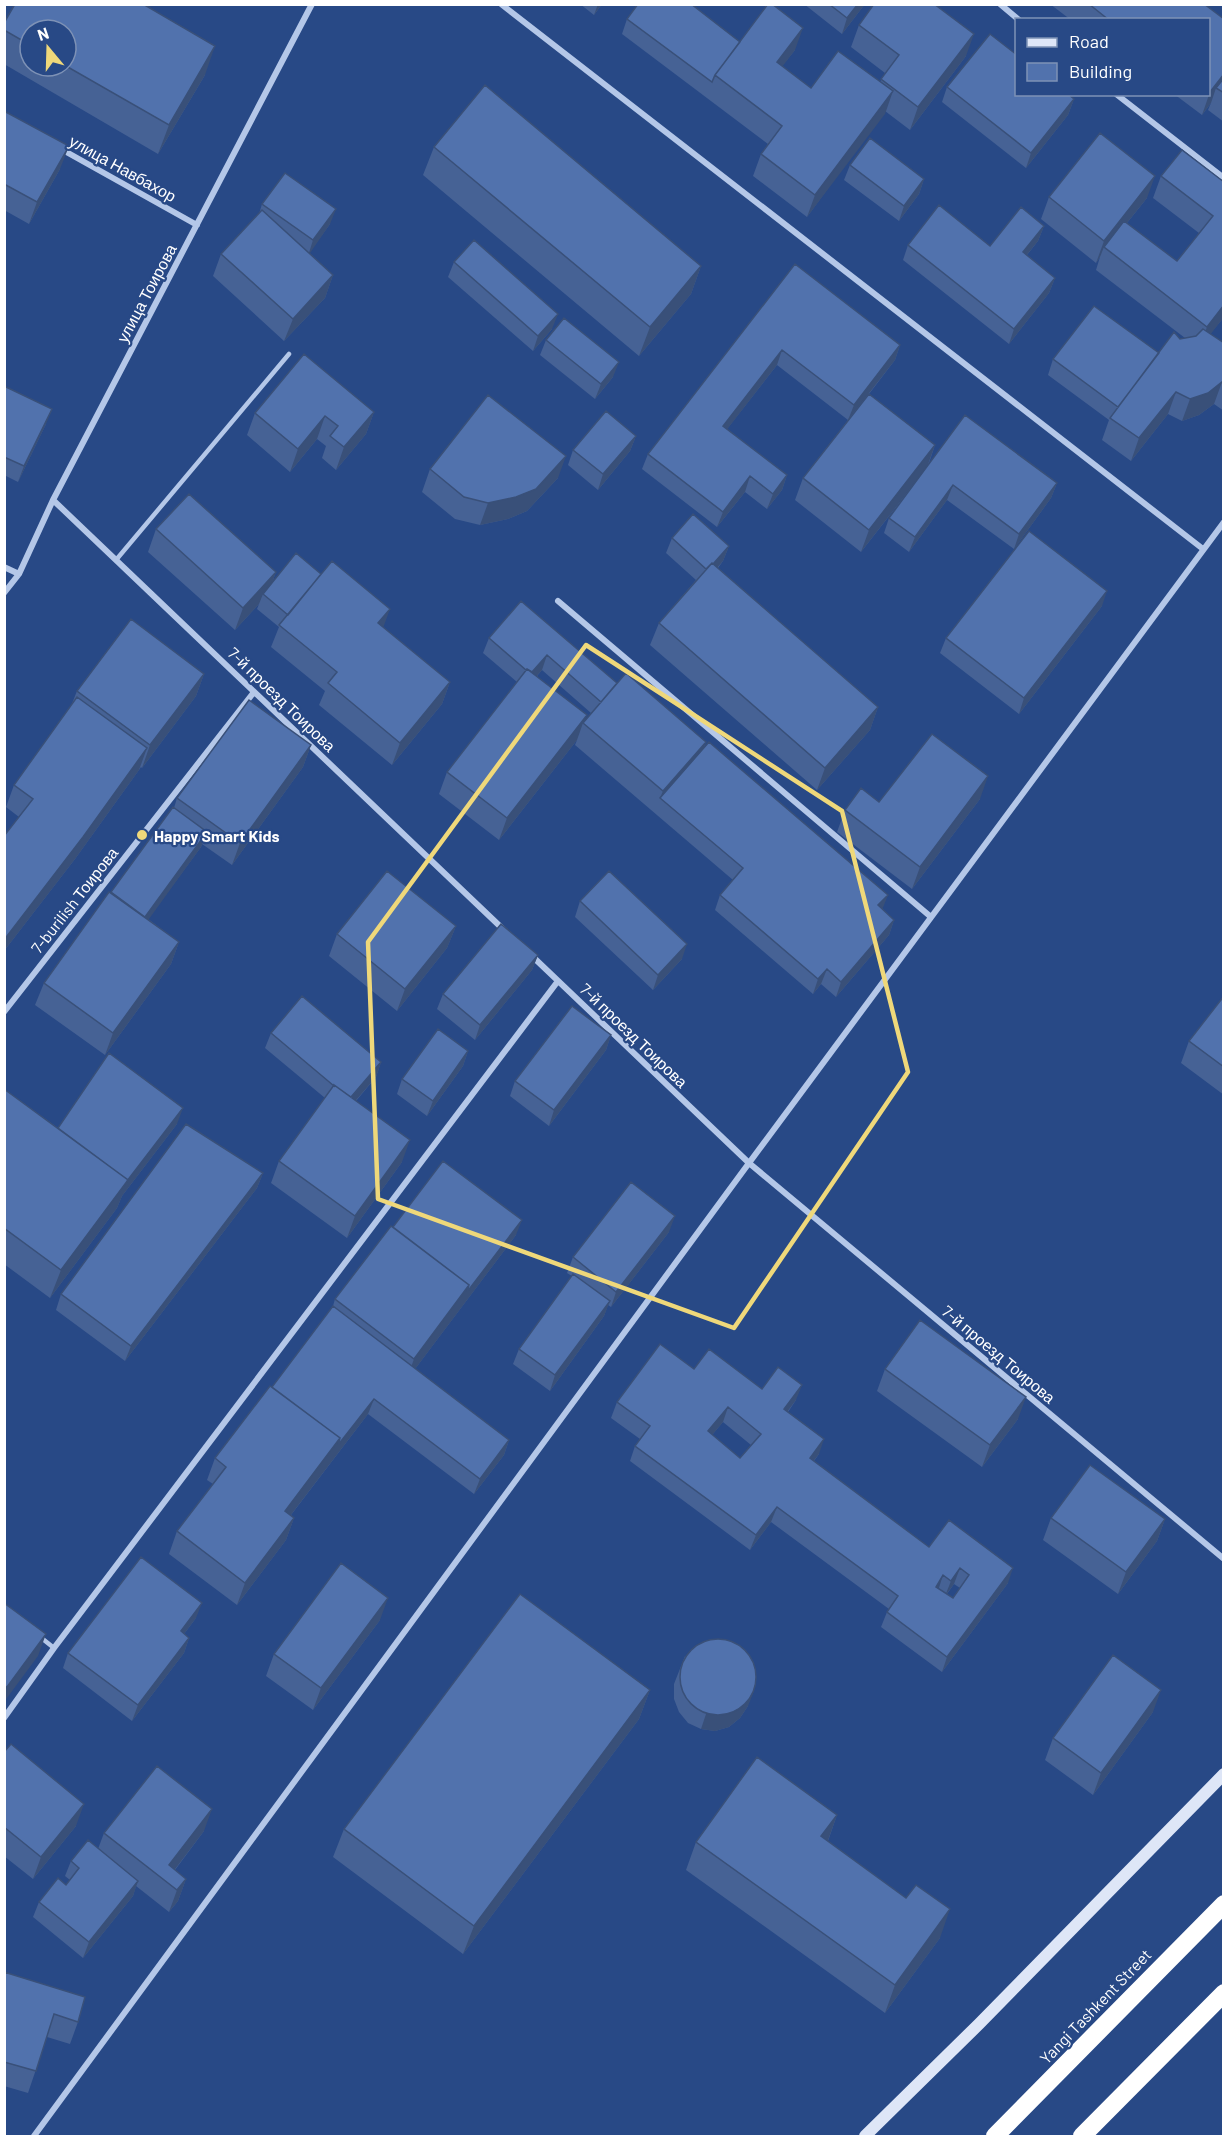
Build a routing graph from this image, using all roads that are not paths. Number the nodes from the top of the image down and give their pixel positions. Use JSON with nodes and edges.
{"nodes":[{"id":1,"x":312,"y":4,"type":"edge"},
{"id":2,"x":501,"y":4,"type":"edge"},
{"id":3,"x":1000,"y":4,"type":"edge"},
{"id":4,"x":1018,"y":18,"type":"edge"},
{"id":5,"x":1119,"y":96,"type":"edge"},
{"id":6,"x":55,"y":146,"type":"edge"},
{"id":7,"x":1224,"y":178,"type":"edge"},
{"id":8,"x":197,"y":225,"type":"junction"},
{"id":9,"x":289,"y":354,"type":"dead end"},
{"id":10,"x":53,"y":500,"type":"junction"},
{"id":11,"x":1224,"y":522,"type":"edge"},
{"id":12,"x":1203,"y":549,"type":"junction"},
{"id":13,"x":116,"y":560,"type":"junction"},
{"id":14,"x":4,"y":567,"type":"edge"},
{"id":15,"x":20,"y":573,"type":"junction"},
{"id":16,"x":4,"y":593,"type":"edge"},
{"id":17,"x":558,"y":600,"type":"dead end"},
{"id":18,"x":254,"y":692,"type":"junction"},
{"id":19,"x":931,"y":917,"type":"junction"},
{"id":20,"x":508,"y":933,"type":"edge"},
{"id":21,"x":525,"y":949,"type":"edge"},
{"id":22,"x":558,"y":981,"type":"junction"},
{"id":23,"x":4,"y":1012,"type":"edge"},
{"id":24,"x":749,"y":1163,"type":"junction"},
{"id":25,"x":1224,"y":1559,"type":"edge"},
{"id":26,"x":37,"y":1635,"type":"edge"},
{"id":27,"x":54,"y":1647,"type":"junction"},
{"id":28,"x":4,"y":1718,"type":"edge"},
{"id":29,"x":1224,"y":1774,"type":"edge"},
{"id":30,"x":1224,"y":1904,"type":"edge"},
{"id":31,"x":1224,"y":1993,"type":"edge"},
{"id":32,"x":34,"y":2136,"type":"edge"},
{"id":33,"x":865,"y":2136,"type":"edge"},
{"id":34,"x":995,"y":2136,"type":"edge"},
{"id":35,"x":1082,"y":2136,"type":"edge"}],
"edges":[{"from":1,"to":8,"type":"street","name":"улица Тоирова"},
{"from":2,"to":12,"type":"street"},
{"from":3,"to":4,"type":"street"},
{"from":5,"to":7,"type":"street"},
{"from":6,"to":8,"type":"street","name":"улица Навбахор"},
{"from":8,"to":10,"type":"street","name":"улица Тоирова"},
{"from":9,"to":13,"type":"lane"},
{"from":10,"to":13,"type":"street","name":"7-й проезд Тоирова"},
{"from":10,"to":15,"type":"street","name":"улица Тоирова"},
{"from":11,"to":12,"type":"street"},
{"from":12,"to":19,"type":"street"},
{"from":13,"to":18,"type":"street","name":"7-й проезд Тоирова"},
{"from":14,"to":15,"type":"street"},
{"from":15,"to":16,"type":"street","name":"улица Тоирова"},
{"from":17,"to":19,"type":"street"},
{"from":18,"to":20,"type":"street","name":"7-й проезд Тоирова"},
{"from":18,"to":23,"type":"street","name":"7-burilish Тоирова"},
{"from":19,"to":24,"type":"street"},
{"from":21,"to":22,"type":"street","name":"7-й проезд Тоирова"},
{"from":22,"to":24,"type":"street","name":"7-й проезд Тоирова"},
{"from":22,"to":27,"type":"street"},
{"from":24,"to":25,"type":"street","name":"7-й проезд Тоирова"},
{"from":24,"to":32,"type":"street"},
{"from":26,"to":27,"type":"lane"},
{"from":27,"to":28,"type":"street"},
{"from":29,"to":33,"type":"main road"},
{"from":30,"to":34,"type":"highway","name":"Yangi Tashkent Street"},
{"from":31,"to":35,"type":"highway"}]}
